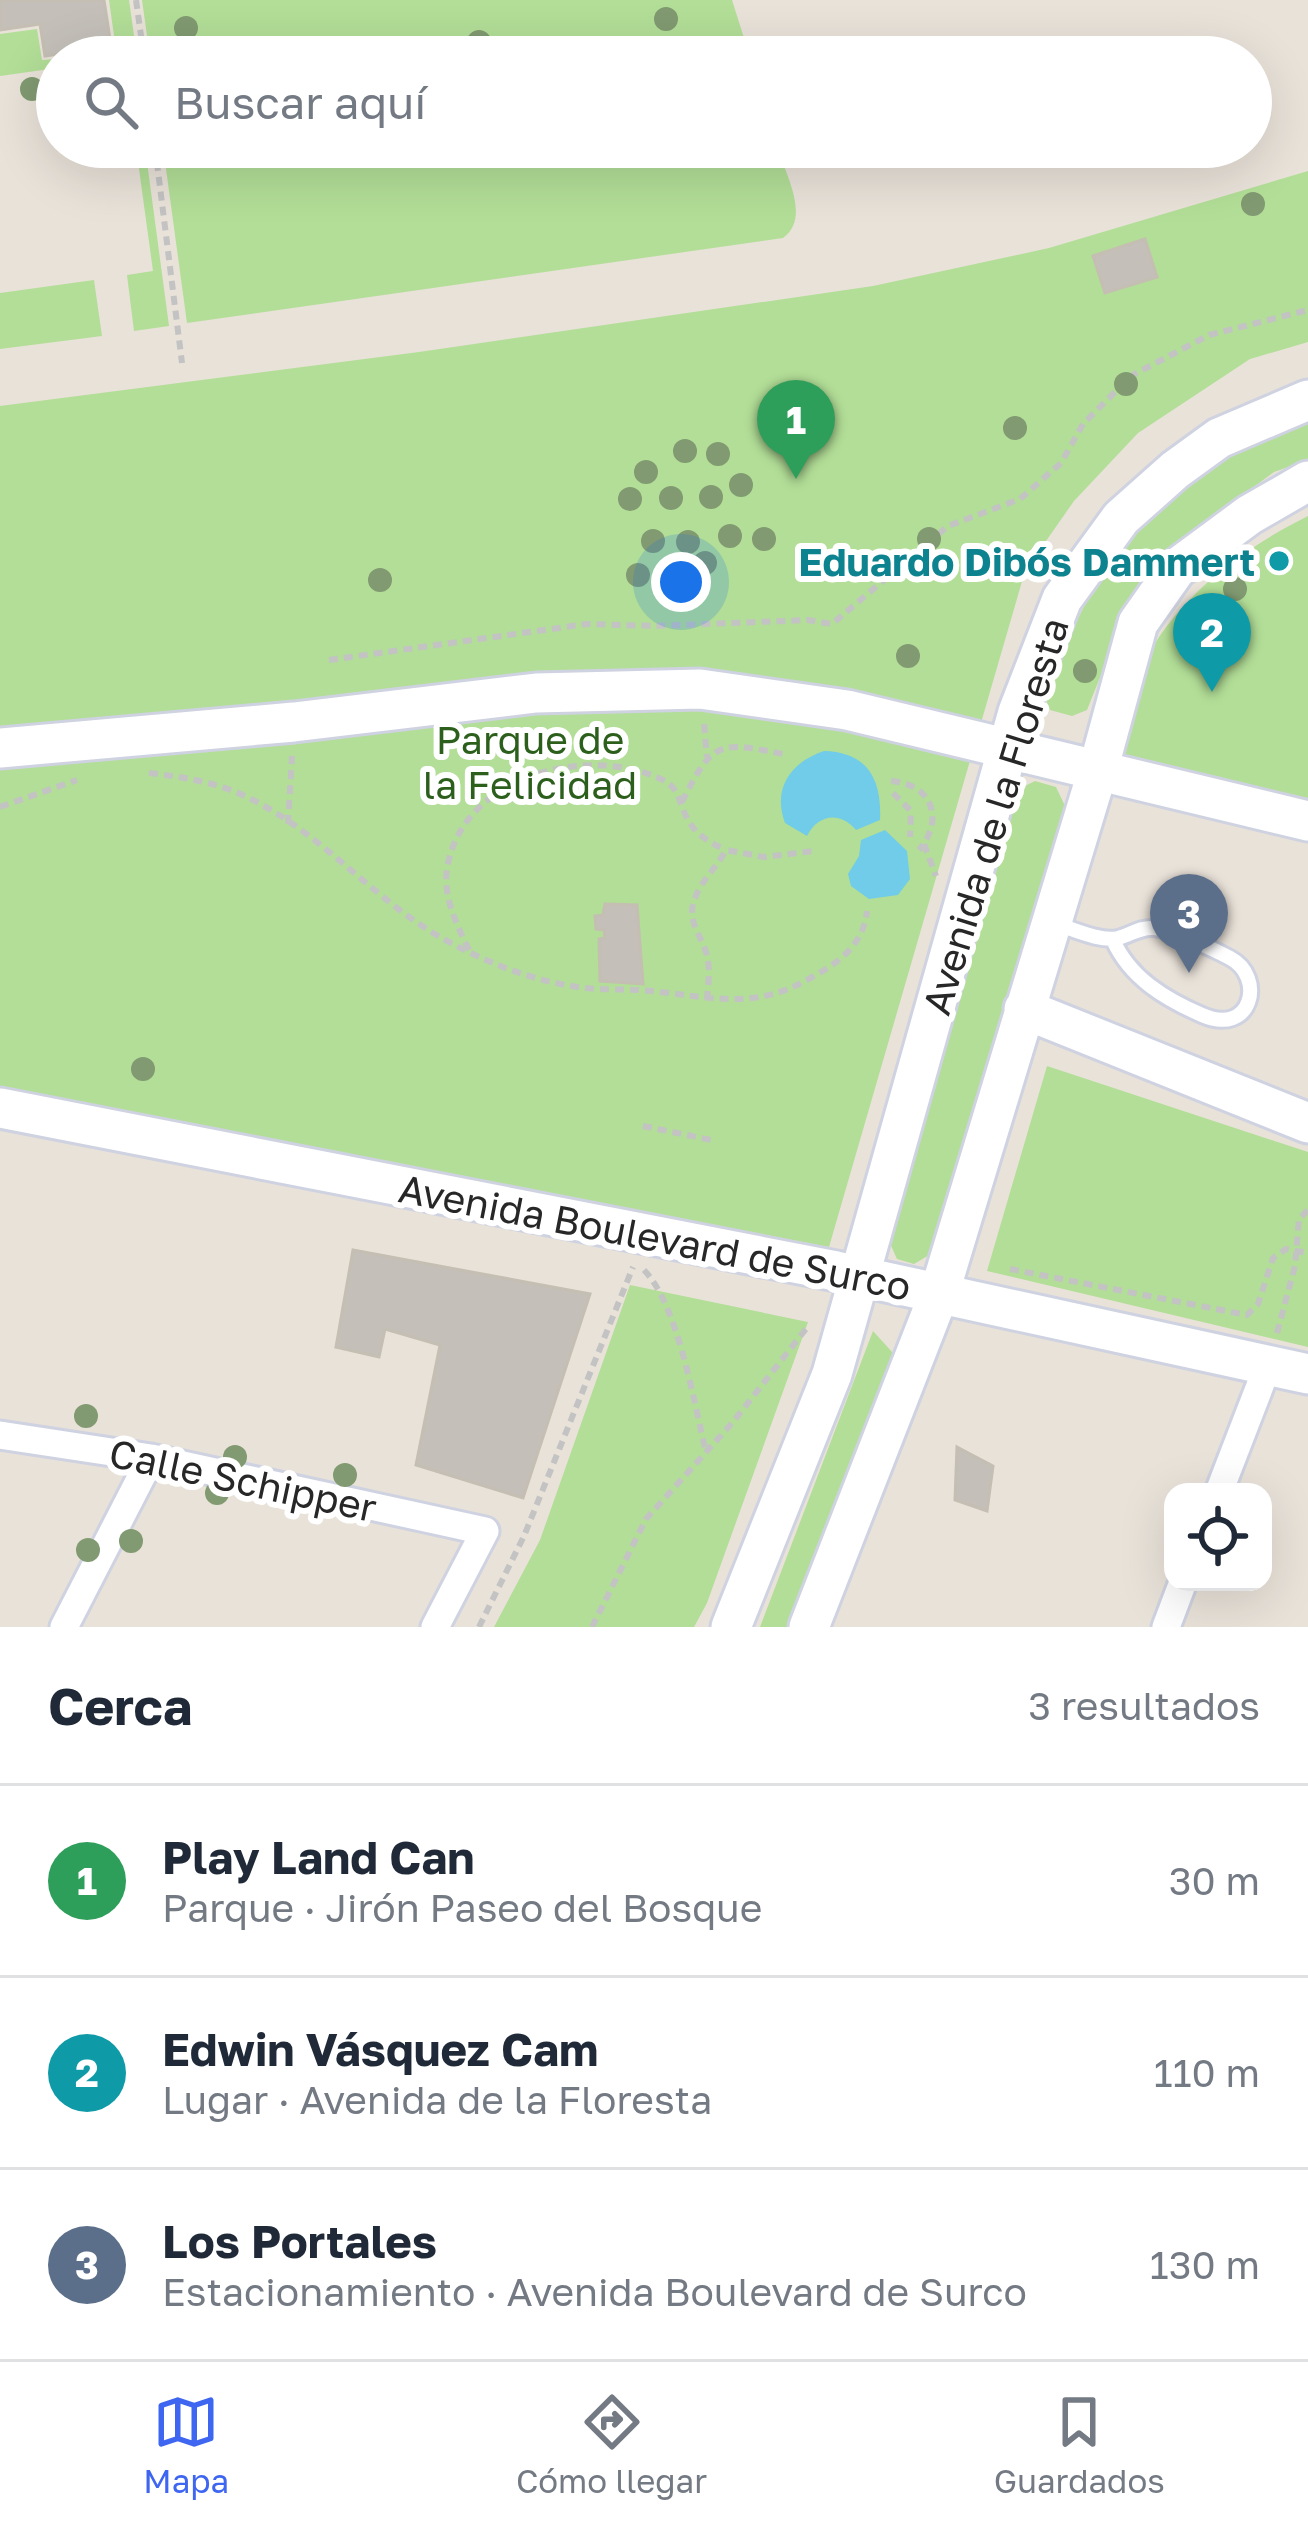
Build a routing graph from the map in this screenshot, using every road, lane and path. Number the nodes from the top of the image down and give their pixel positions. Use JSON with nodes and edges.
{"nodes":[{"id":1,"x":136,"y":0,"type":"edge"},
{"id":2,"x":141,"y":36,"type":"edge"},
{"id":3,"x":158,"y":168,"type":"edge"},
{"id":4,"x":1308,"y":310,"type":"edge"},
{"id":5,"x":182,"y":363,"type":"dead end"},
{"id":6,"x":1308,"y":400,"type":"edge"},
{"id":7,"x":1308,"y":481,"type":"edge"},
{"id":8,"x":329,"y":660,"type":"dead end"},
{"id":9,"x":294,"y":722,"type":"junction"},
{"id":10,"x":0,"y":748,"type":"edge"},
{"id":11,"x":1008,"y":750,"type":"junction"},
{"id":12,"x":788,"y":755,"type":"dead end"},
{"id":13,"x":1098,"y":770,"type":"junction"},
{"id":14,"x":138,"y":772,"type":"dead end"},
{"id":15,"x":81,"y":778,"type":"dead end"},
{"id":16,"x":891,"y":781,"type":"dead end"},
{"id":17,"x":893,"y":793,"type":"dead end"},
{"id":18,"x":682,"y":802,"type":"junction"},
{"id":19,"x":0,"y":808,"type":"edge"},
{"id":20,"x":1308,"y":821,"type":"edge"},
{"id":21,"x":288,"y":824,"type":"junction"},
{"id":22,"x":910,"y":837,"type":"dead end"},
{"id":23,"x":726,"y":850,"type":"junction"},
{"id":24,"x":919,"y":850,"type":"dead end"},
{"id":25,"x":814,"y":851,"type":"dead end"},
{"id":26,"x":867,"y":911,"type":"dead end"},
{"id":27,"x":1051,"y":923,"type":"junction"},
{"id":28,"x":1113,"y":940,"type":"junction"},
{"id":29,"x":469,"y":952,"type":"junction"},
{"id":30,"x":707,"y":1000,"type":"junction"},
{"id":31,"x":1024,"y":1009,"type":"junction"},
{"id":32,"x":0,"y":1108,"type":"edge"},
{"id":33,"x":1308,"y":1124,"type":"edge"},
{"id":34,"x":644,"y":1126,"type":"dead end"},
{"id":35,"x":716,"y":1141,"type":"dead end"},
{"id":36,"x":1308,"y":1210,"type":"edge"},
{"id":37,"x":1297,"y":1250,"type":"junction"},
{"id":38,"x":1308,"y":1252,"type":"edge"},
{"id":39,"x":1000,"y":1268,"type":"dead end"},
{"id":40,"x":861,"y":1276,"type":"junction"},
{"id":41,"x":940,"y":1294,"type":"junction"},
{"id":42,"x":814,"y":1318,"type":"dead end"},
{"id":43,"x":1268,"y":1366,"type":"junction"},
{"id":44,"x":1308,"y":1374,"type":"edge"},
{"id":45,"x":0,"y":1435,"type":"edge"},
{"id":46,"x":706,"y":1452,"type":"junction"},
{"id":47,"x":151,"y":1458,"type":"junction"},
{"id":48,"x":1222,"y":1483,"type":"edge"},
{"id":49,"x":1180,"y":1591,"type":"edge"},
{"id":50,"x":64,"y":1627,"type":"edge"},
{"id":51,"x":435,"y":1627,"type":"edge"},
{"id":52,"x":479,"y":1627,"type":"edge"},
{"id":53,"x":592,"y":1627,"type":"edge"},
{"id":54,"x":731,"y":1627,"type":"edge"},
{"id":55,"x":809,"y":1627,"type":"edge"},
{"id":56,"x":1166,"y":1627,"type":"edge"}],
"edges":[{"from":1,"to":2,"type":"path"},
{"from":3,"to":5,"type":"path"},
{"from":4,"to":8,"type":"path"},
{"from":6,"to":11,"type":"street","name":"Avenida de la Floresta"},
{"from":7,"to":13,"type":"street","name":"Avenida de la Floresta"},
{"from":9,"to":10,"type":"street"},
{"from":9,"to":11,"type":"street"},
{"from":9,"to":21,"type":"path"},
{"from":11,"to":13,"type":"street"},
{"from":11,"to":40,"type":"street","name":"Avenida de la Floresta"},
{"from":12,"to":18,"type":"path"},
{"from":13,"to":20,"type":"street"},
{"from":13,"to":27,"type":"street","name":"Avenida de la Floresta"},
{"from":14,"to":21,"type":"path"},
{"from":15,"to":19,"type":"path"},
{"from":16,"to":24,"type":"path"},
{"from":17,"to":22,"type":"path"},
{"from":18,"to":23,"type":"path"},
{"from":18,"to":29,"type":"path"},
{"from":21,"to":29,"type":"path"},
{"from":23,"to":25,"type":"path"},
{"from":23,"to":30,"type":"path"},
{"from":26,"to":30,"type":"path"},
{"from":27,"to":28,"type":"lane"},
{"from":27,"to":31,"type":"street","name":"Avenida de la Floresta"},
{"from":28,"to":28,"type":"lane"},
{"from":29,"to":30,"type":"path"},
{"from":31,"to":33,"type":"street"},
{"from":31,"to":41,"type":"street","name":"Avenida de la Floresta"},
{"from":32,"to":40,"type":"street","name":"Avenida Boulevard de Surco"},
{"from":34,"to":35,"type":"path"},
{"from":36,"to":37,"type":"path"},
{"from":37,"to":38,"type":"path"},
{"from":37,"to":39,"type":"path"},
{"from":37,"to":43,"type":"path"},
{"from":40,"to":41,"type":"street","name":"Avenida Boulevard de Surco"},
{"from":40,"to":54,"type":"street","name":"Avenida de la Floresta"},
{"from":41,"to":43,"type":"street","name":"Avenida Boulevard de Surco"},
{"from":41,"to":55,"type":"street","name":"Avenida de la Floresta"},
{"from":42,"to":46,"type":"path"},
{"from":43,"to":44,"type":"street","name":"Avenida Boulevard de Surco"},
{"from":43,"to":48,"type":"street"},
{"from":45,"to":47,"type":"street","name":"Calle Schipper"},
{"from":46,"to":52,"type":"path"},
{"from":46,"to":53,"type":"path"},
{"from":47,"to":50,"type":"street"},
{"from":47,"to":51,"type":"street","name":"Calle Schipper"},
{"from":49,"to":56,"type":"street"}]}
